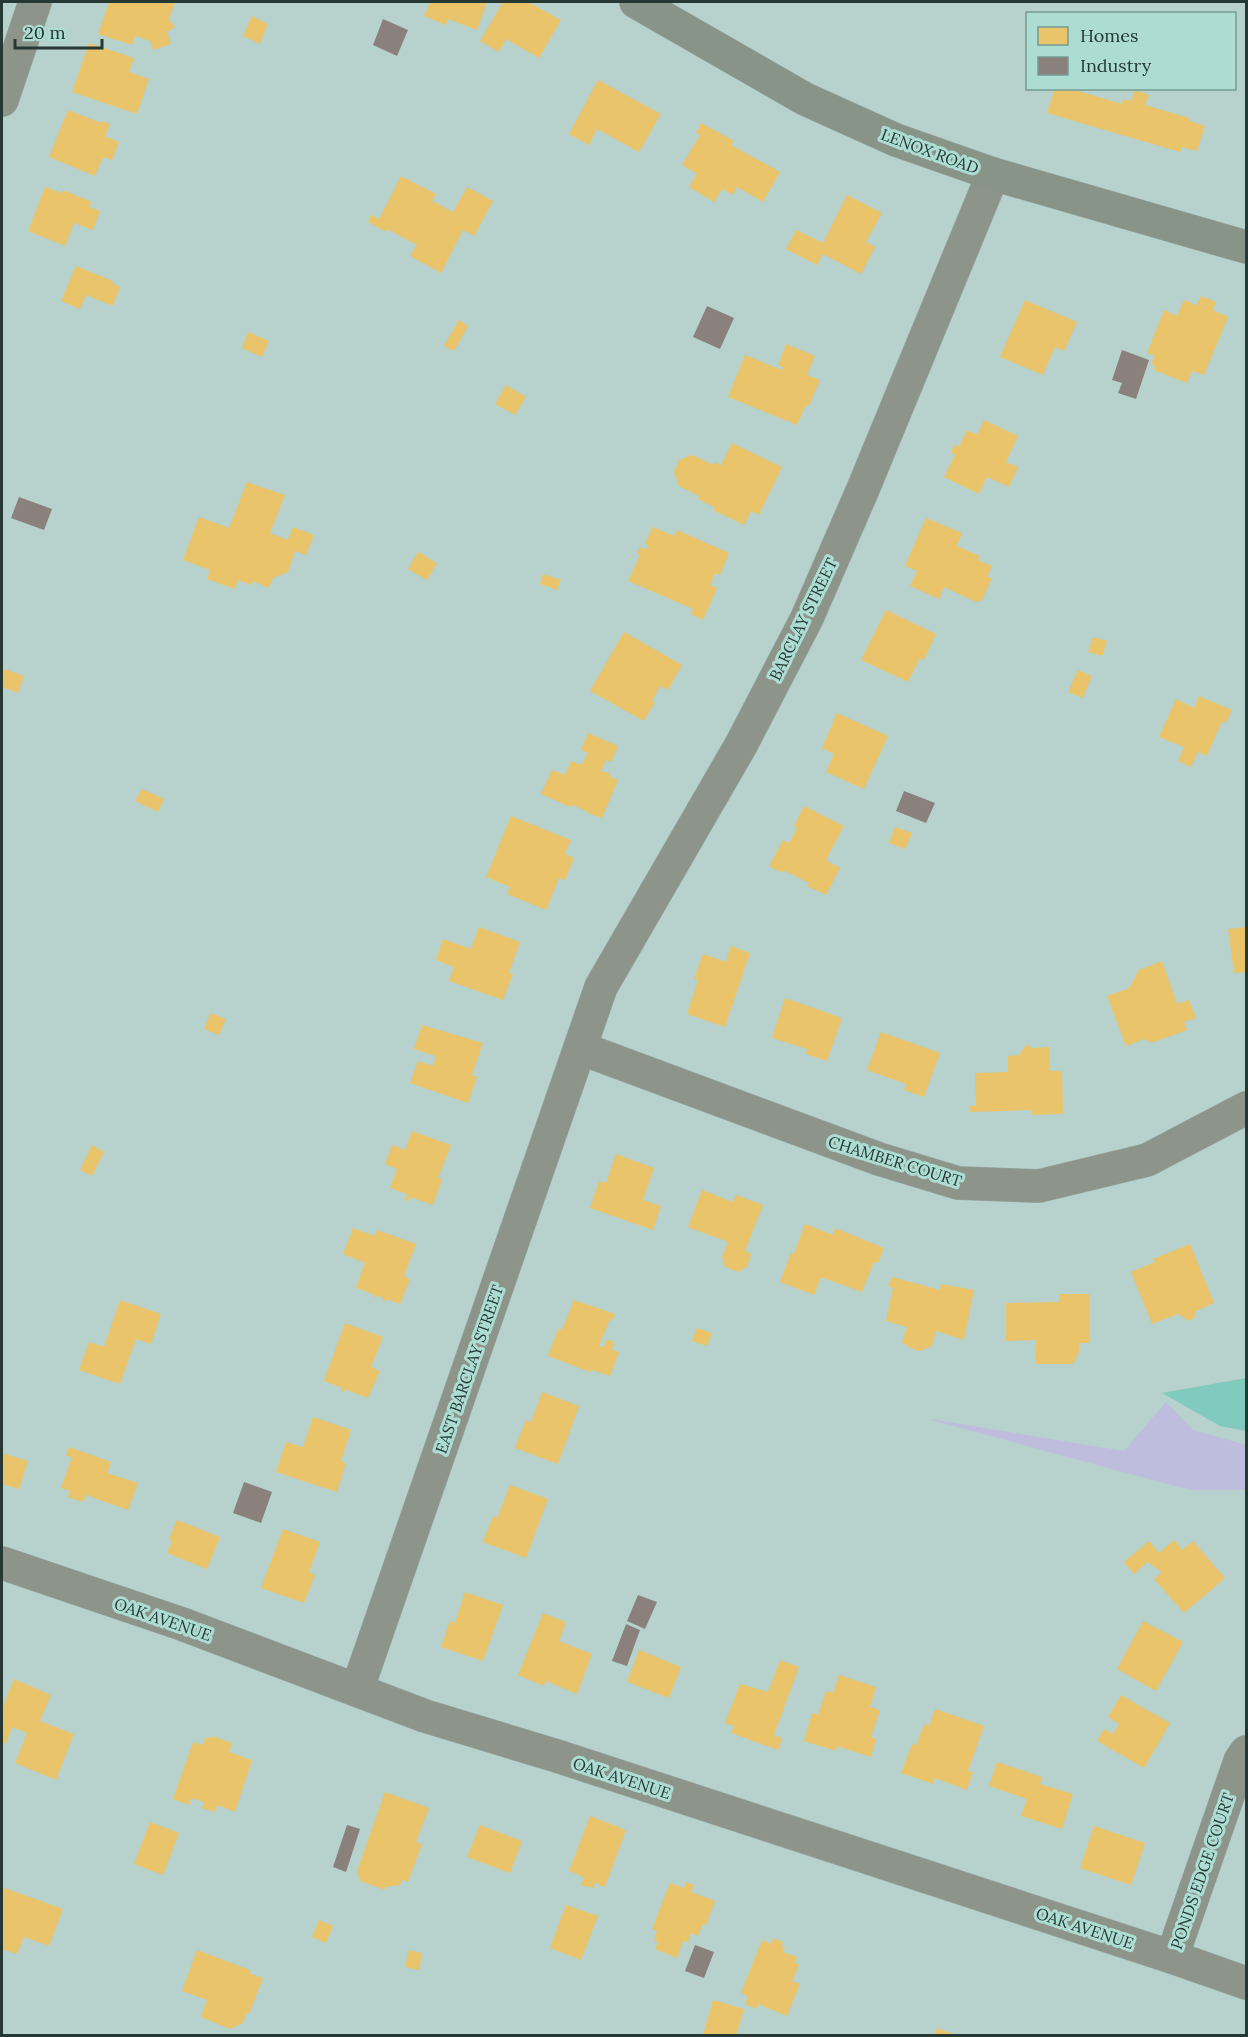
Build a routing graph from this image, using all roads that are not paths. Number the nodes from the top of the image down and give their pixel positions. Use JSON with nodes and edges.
{"nodes":[{"id":1,"x":35,"y":2,"type":"edge"},
{"id":2,"x":636,"y":2,"type":"edge"},
{"id":3,"x":2,"y":100,"type":"edge"},
{"id":4,"x":993,"y":174,"type":"junction"},
{"id":5,"x":1246,"y":247,"type":"edge"},
{"id":6,"x":580,"y":1048,"type":"junction"},
{"id":7,"x":1246,"y":1108,"type":"edge"},
{"id":8,"x":2,"y":1563,"type":"edge"},
{"id":9,"x":357,"y":1690,"type":"junction"},
{"id":10,"x":1246,"y":1752,"type":"edge"},
{"id":11,"x":1172,"y":1957,"type":"junction"},
{"id":12,"x":1246,"y":1983,"type":"edge"}],
"edges":[{"from":1,"to":3,"type":"street"},
{"from":2,"to":4,"type":"street","name":"LENOX ROAD"},
{"from":4,"to":5,"type":"street","name":"LENOX ROAD"},
{"from":4,"to":6,"type":"street","name":"BARCLAY STREET"},
{"from":6,"to":7,"type":"street","name":"CHAMBER COURT"},
{"from":6,"to":9,"type":"street","name":"EAST BARCLAY STREET"},
{"from":8,"to":9,"type":"street","name":"OAK AVENUE"},
{"from":9,"to":11,"type":"street","name":"OAK AVENUE"},
{"from":10,"to":11,"type":"street","name":"PONDS EDGE COURT"},
{"from":11,"to":12,"type":"street","name":"OAK AVENUE"}]}
